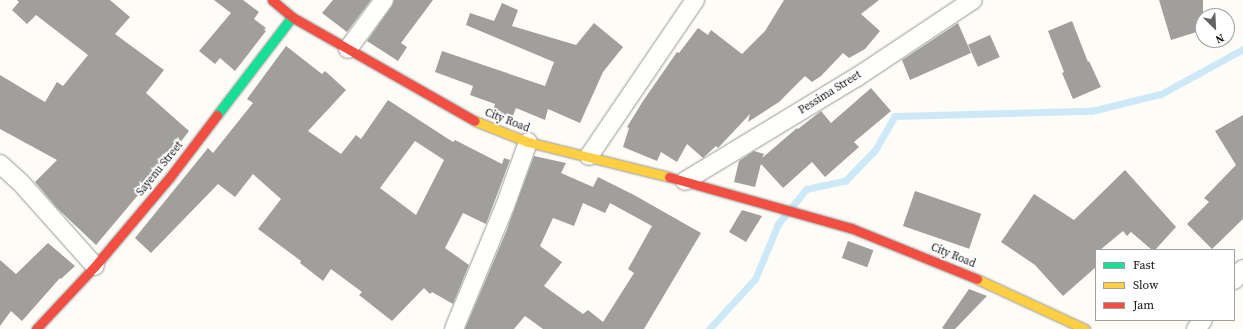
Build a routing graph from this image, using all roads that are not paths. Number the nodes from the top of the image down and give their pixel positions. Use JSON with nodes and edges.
{"nodes":[{"id":1,"x":272,"y":0,"type":"edge"},
{"id":2,"x":384,"y":0,"type":"edge"},
{"id":3,"x":695,"y":0,"type":"edge"},
{"id":4,"x":973,"y":0,"type":"edge"},
{"id":5,"x":292,"y":17,"type":"junction"},
{"id":6,"x":348,"y":49,"type":"junction"},
{"id":7,"x":528,"y":142,"type":"junction"},
{"id":8,"x":589,"y":156,"type":"junction"},
{"id":9,"x":0,"y":164,"type":"edge"},
{"id":10,"x":685,"y":181,"type":"junction"},
{"id":11,"x":95,"y":266,"type":"junction"},
{"id":12,"x":1243,"y":269,"type":"edge"},
{"id":13,"x":1235,"y":279,"type":"edge"},
{"id":14,"x":1202,"y":321,"type":"edge"},
{"id":15,"x":36,"y":329,"type":"edge"},
{"id":16,"x":454,"y":329,"type":"edge"},
{"id":17,"x":1085,"y":329,"type":"edge"},
{"id":18,"x":1196,"y":329,"type":"edge"}],
"edges":[{"from":1,"to":5,"type":"main road","name":"City Road"},
{"from":2,"to":6,"type":"street"},
{"from":3,"to":8,"type":"street"},
{"from":4,"to":10,"type":"street","name":"Pessima Street"},
{"from":5,"to":6,"type":"main road","name":"City Road"},
{"from":5,"to":11,"type":"main road","name":"Sayenu Street"},
{"from":6,"to":7,"type":"main road","name":"City Road"},
{"from":7,"to":8,"type":"main road","name":"City Road"},
{"from":7,"to":16,"type":"street"},
{"from":8,"to":10,"type":"main road","name":"City Road"},
{"from":9,"to":11,"type":"street"},
{"from":10,"to":17,"type":"main road","name":"City Road"},
{"from":11,"to":15,"type":"main road","name":"Sayenu Street"},
{"from":12,"to":13,"type":"street"},
{"from":14,"to":18,"type":"street"}]}
